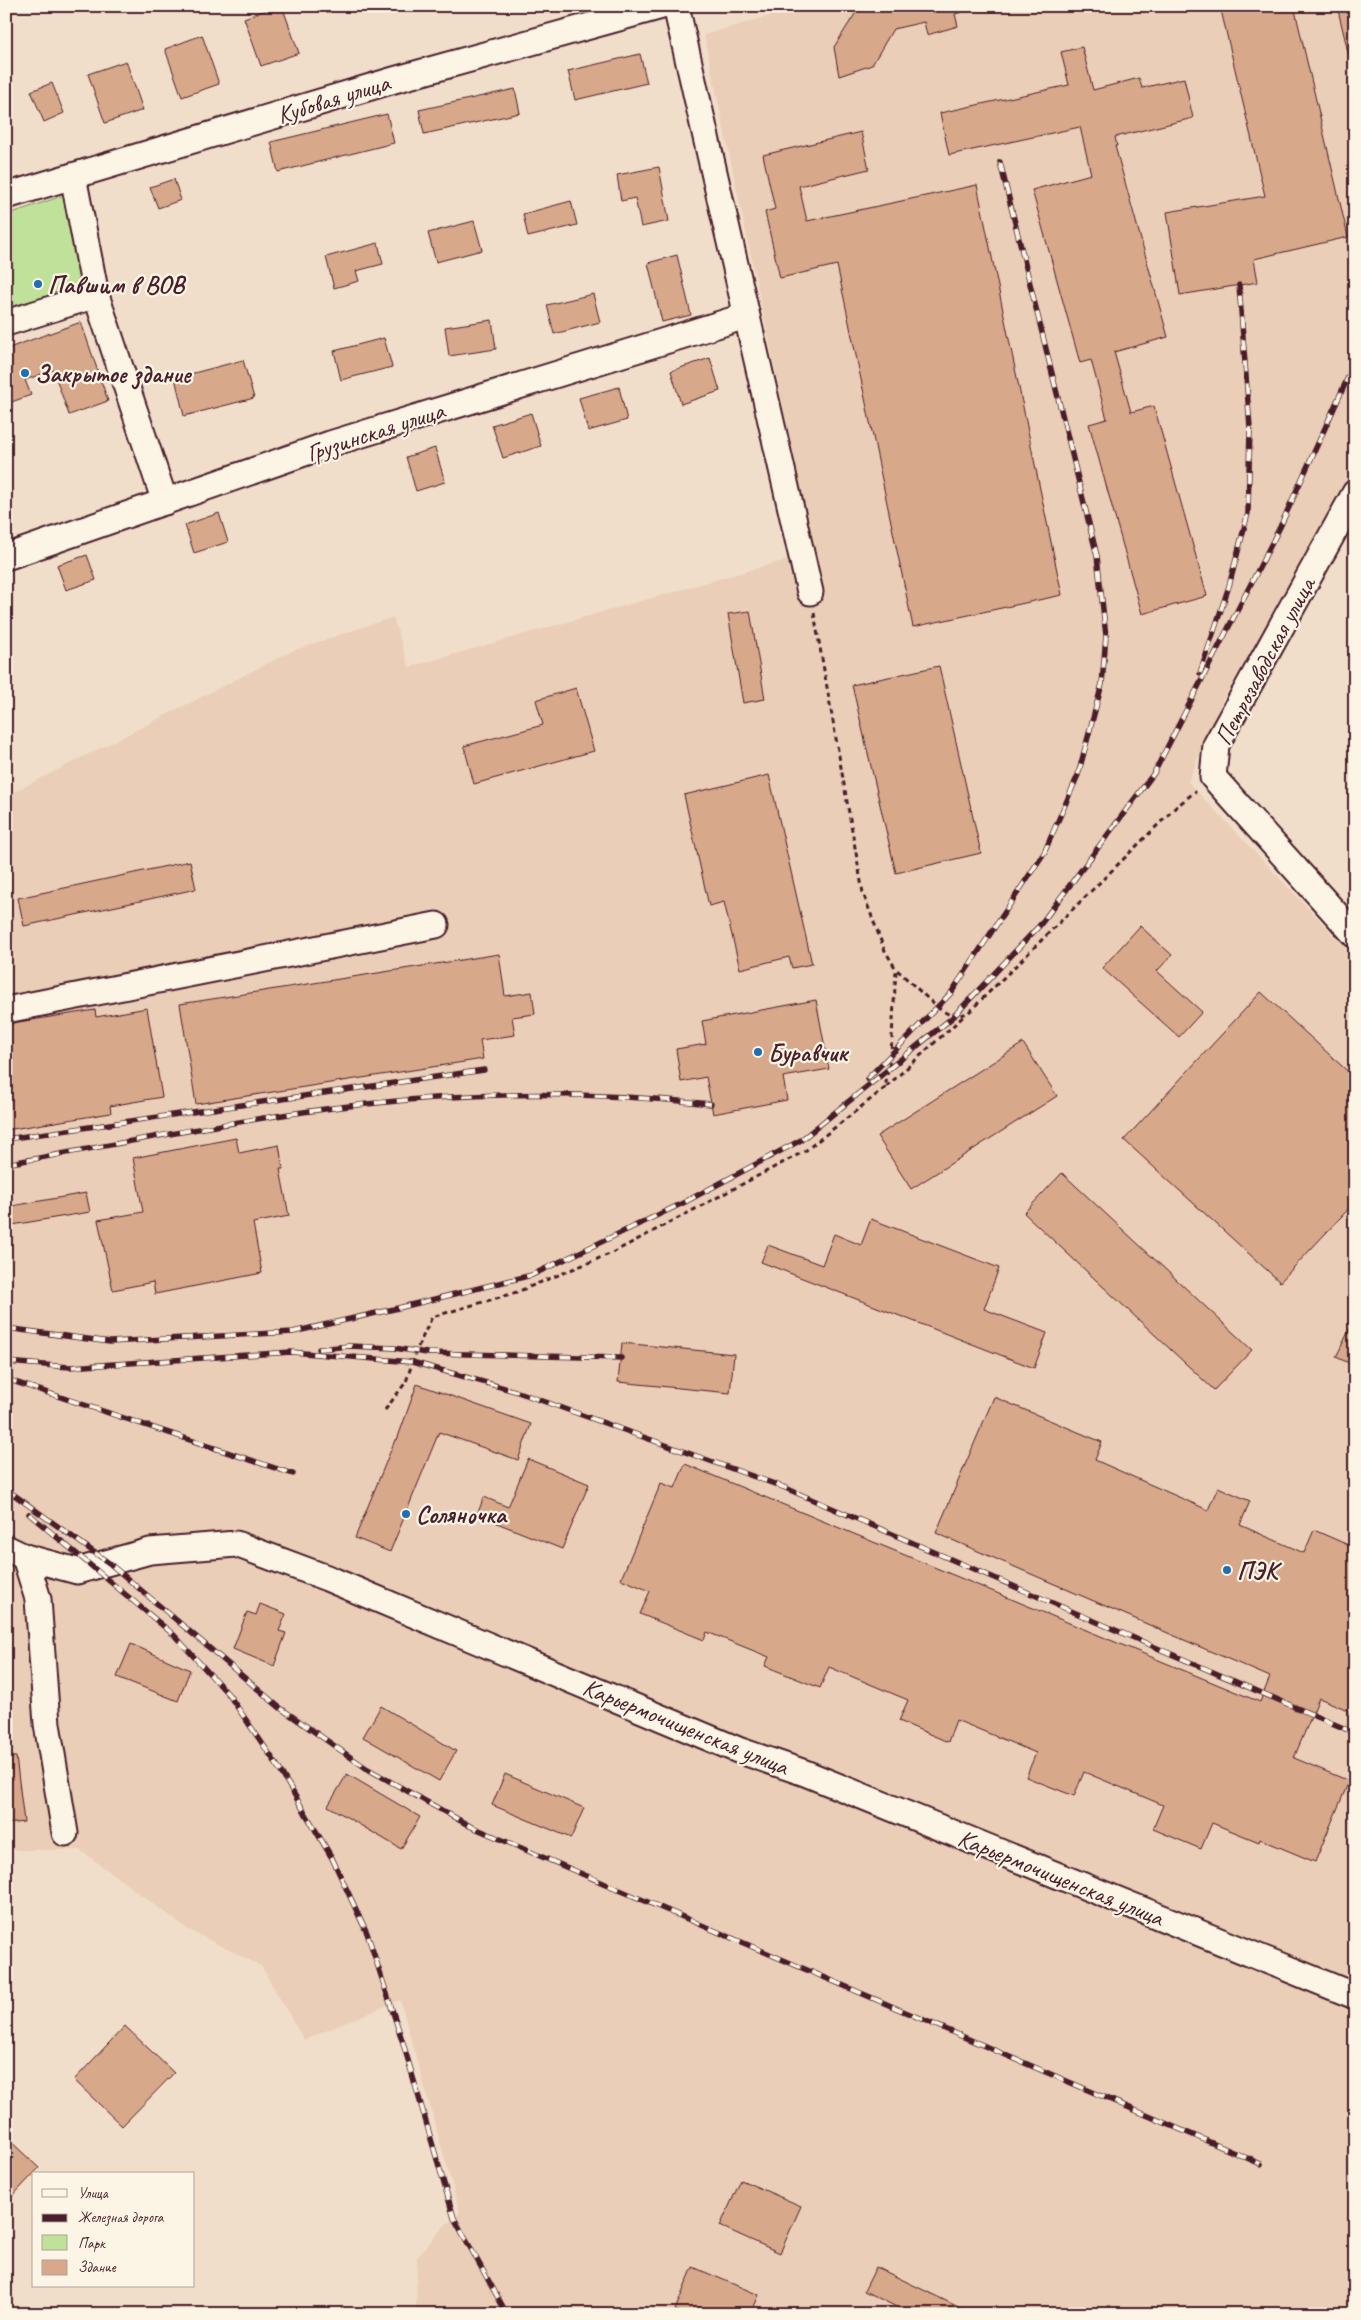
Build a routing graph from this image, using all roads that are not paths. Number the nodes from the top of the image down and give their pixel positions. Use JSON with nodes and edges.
{"nodes":[{"id":1,"x":662,"y":6,"type":"edge"},
{"id":2,"x":676,"y":6,"type":"edge"},
{"id":3,"x":73,"y":176,"type":"junction"},
{"id":4,"x":6,"y":196,"type":"edge"},
{"id":5,"x":96,"y":295,"type":"junction"},
{"id":6,"x":746,"y":316,"type":"junction"},
{"id":7,"x":6,"y":323,"type":"edge"},
{"id":8,"x":1355,"y":493,"type":"edge"},
{"id":9,"x":165,"y":502,"type":"junction"},
{"id":10,"x":6,"y":557,"type":"edge"},
{"id":11,"x":810,"y":592,"type":"road end"},
{"id":12,"x":436,"y":925,"type":"dead end"},
{"id":13,"x":1355,"y":935,"type":"edge"},
{"id":14,"x":6,"y":1010,"type":"edge"},
{"id":15,"x":15,"y":1552,"type":"edge"},
{"id":16,"x":65,"y":1833,"type":"dead end"},
{"id":17,"x":1355,"y":1996,"type":"edge"}],
"edges":[{"from":1,"to":3,"type":"street","name":"Кубовая улица"},
{"from":2,"to":6,"type":"street"},
{"from":3,"to":4,"type":"street","name":"Кубовая улица"},
{"from":3,"to":5,"type":"street"},
{"from":5,"to":7,"type":"street"},
{"from":5,"to":9,"type":"street"},
{"from":6,"to":9,"type":"street","name":"Грузинская улица"},
{"from":6,"to":11,"type":"street"},
{"from":8,"to":13,"type":"street","name":"Петрозаводская улица"},
{"from":9,"to":10,"type":"street","name":"Грузинская улица"},
{"from":12,"to":14,"type":"street"},
{"from":15,"to":16,"type":"street"},
{"from":15,"to":17,"type":"street","name":"Карьермочищенская улица"}]}
